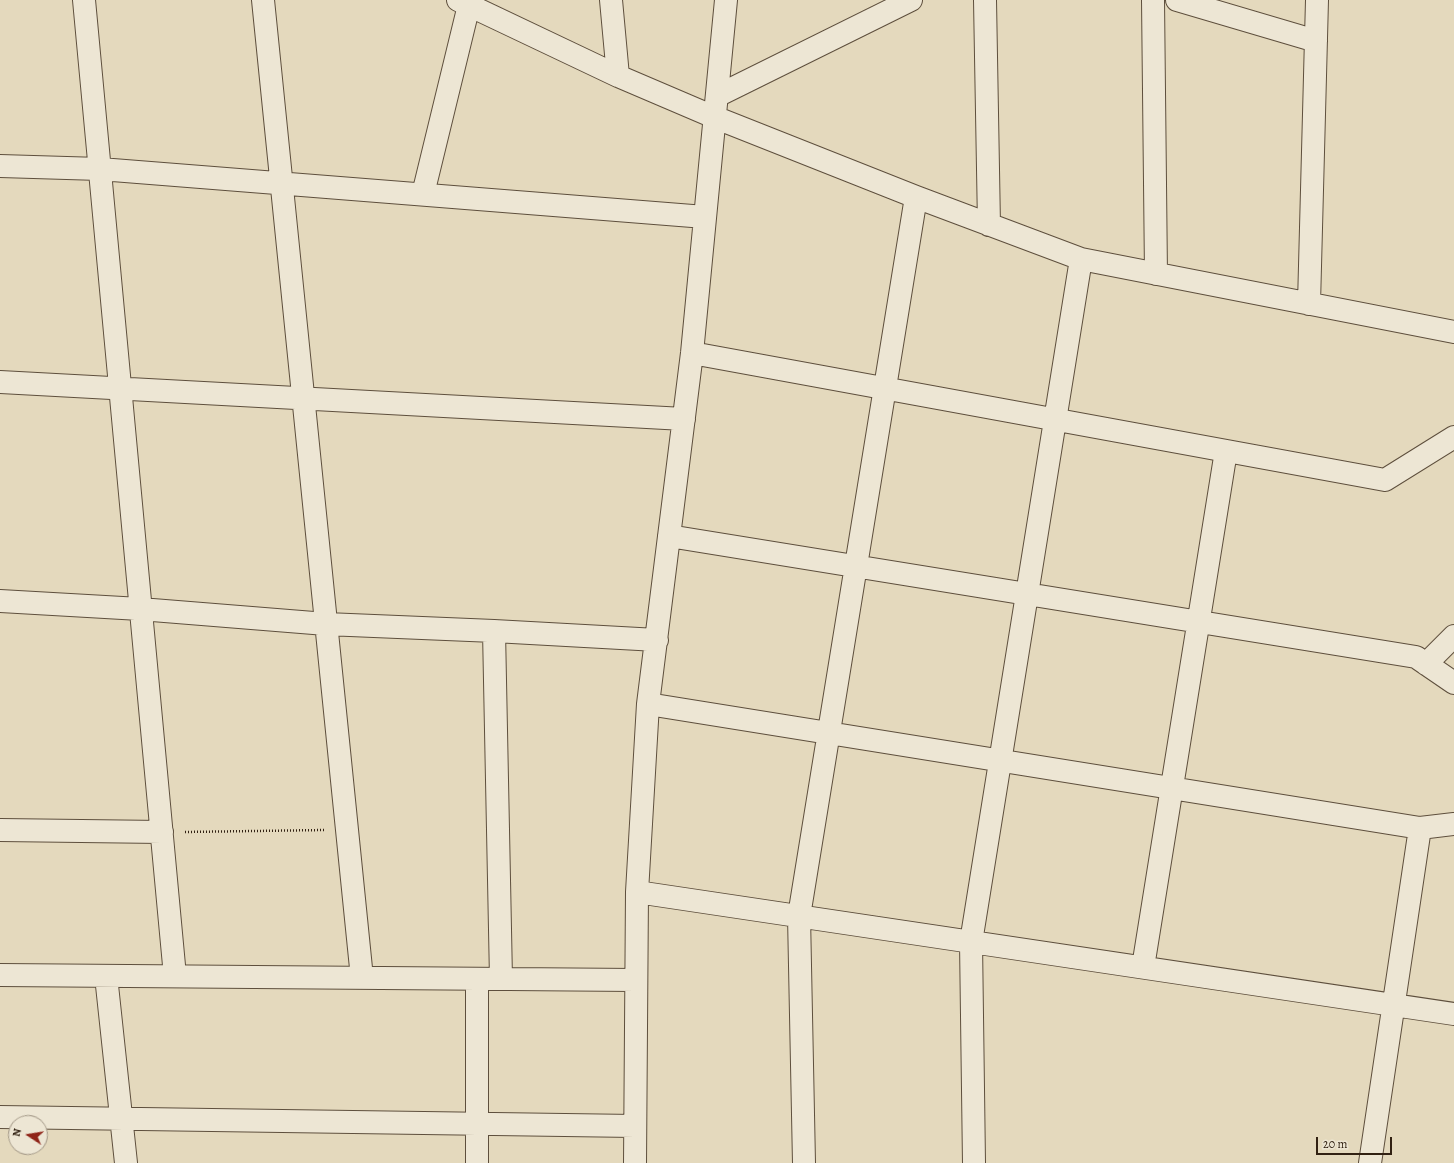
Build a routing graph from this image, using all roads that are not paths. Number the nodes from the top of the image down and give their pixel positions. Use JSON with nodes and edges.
{"nodes":[{"id":1,"x":84,"y":0,"type":"edge"},
{"id":2,"x":262,"y":0,"type":"edge"},
{"id":3,"x":611,"y":0,"type":"edge"},
{"id":4,"x":726,"y":0,"type":"edge"},
{"id":5,"x":911,"y":0,"type":"edge"},
{"id":6,"x":985,"y":0,"type":"edge"},
{"id":7,"x":1153,"y":0,"type":"edge"},
{"id":8,"x":1177,"y":0,"type":"edge"},
{"id":9,"x":1317,"y":0,"type":"edge"},
{"id":10,"x":464,"y":2,"type":"edge"},
{"id":11,"x":1316,"y":41,"type":"junction"},
{"id":12,"x":618,"y":76,"type":"junction"},
{"id":13,"x":716,"y":106,"type":"junction"},
{"id":14,"x":0,"y":166,"type":"edge"},
{"id":15,"x":100,"y":169,"type":"junction"},
{"id":16,"x":282,"y":183,"type":"junction"},
{"id":17,"x":423,"y":194,"type":"junction"},
{"id":18,"x":916,"y":197,"type":"junction"},
{"id":19,"x":705,"y":217,"type":"junction"},
{"id":20,"x":989,"y":225,"type":"junction"},
{"id":21,"x":1081,"y":259,"type":"junction"},
{"id":22,"x":1156,"y":274,"type":"junction"},
{"id":23,"x":1310,"y":304,"type":"junction"},
{"id":24,"x":1454,"y":332,"type":"edge"},
{"id":25,"x":692,"y":353,"type":"junction"},
{"id":26,"x":0,"y":382,"type":"edge"},
{"id":27,"x":884,"y":389,"type":"junction"},
{"id":28,"x":121,"y":390,"type":"junction"},
{"id":29,"x":304,"y":399,"type":"junction"},
{"id":30,"x":684,"y":419,"type":"junction"},
{"id":31,"x":1055,"y":420,"type":"junction"},
{"id":32,"x":1454,"y":437,"type":"edge"},
{"id":33,"x":1226,"y":451,"type":"junction"},
{"id":34,"x":670,"y":536,"type":"junction"},
{"id":35,"x":856,"y":566,"type":"junction"},
{"id":36,"x":1027,"y":594,"type":"junction"},
{"id":37,"x":0,"y":601,"type":"edge"},
{"id":38,"x":140,"y":610,"type":"junction"},
{"id":39,"x":1198,"y":622,"type":"junction"},
{"id":40,"x":326,"y":624,"type":"junction"},
{"id":41,"x":494,"y":631,"type":"junction"},
{"id":42,"x":1454,"y":636,"type":"edge"},
{"id":43,"x":657,"y":640,"type":"junction"},
{"id":44,"x":1426,"y":664,"type":"junction"},
{"id":45,"x":1454,"y":683,"type":"edge"},
{"id":46,"x":648,"y":704,"type":"junction"},
{"id":47,"x":829,"y":733,"type":"junction"},
{"id":48,"x":1000,"y":761,"type":"junction"},
{"id":49,"x":1172,"y":788,"type":"junction"},
{"id":50,"x":1454,"y":824,"type":"edge"},
{"id":51,"x":1420,"y":828,"type":"junction"},
{"id":52,"x":0,"y":830,"type":"edge"},
{"id":53,"x":162,"y":832,"type":"junction"},
{"id":54,"x":637,"y":892,"type":"junction"},
{"id":55,"x":799,"y":916,"type":"junction"},
{"id":56,"x":971,"y":942,"type":"junction"},
{"id":57,"x":1143,"y":967,"type":"junction"},
{"id":58,"x":0,"y":975,"type":"edge"},
{"id":59,"x":106,"y":976,"type":"junction"},
{"id":60,"x":175,"y":976,"type":"junction"},
{"id":61,"x":362,"y":978,"type":"junction"},
{"id":62,"x":477,"y":979,"type":"junction"},
{"id":63,"x":501,"y":979,"type":"junction"},
{"id":64,"x":636,"y":980,"type":"junction"},
{"id":65,"x":1393,"y":1005,"type":"junction"},
{"id":66,"x":1454,"y":1014,"type":"edge"},
{"id":67,"x":0,"y":1117,"type":"edge"},
{"id":68,"x":122,"y":1118,"type":"junction"},
{"id":69,"x":477,"y":1124,"type":"junction"},
{"id":70,"x":635,"y":1126,"type":"junction"},
{"id":71,"x":126,"y":1163,"type":"edge"},
{"id":72,"x":477,"y":1163,"type":"edge"},
{"id":73,"x":635,"y":1163,"type":"edge"},
{"id":74,"x":804,"y":1163,"type":"edge"},
{"id":75,"x":974,"y":1163,"type":"edge"},
{"id":76,"x":1370,"y":1163,"type":"edge"}],
"edges":[{"from":1,"to":15,"type":"street"},
{"from":2,"to":16,"type":"street"},
{"from":3,"to":12,"type":"street"},
{"from":4,"to":13,"type":"street"},
{"from":5,"to":13,"type":"street"},
{"from":6,"to":20,"type":"street"},
{"from":7,"to":22,"type":"street"},
{"from":8,"to":11,"type":"street"},
{"from":9,"to":11,"type":"street"},
{"from":10,"to":12,"type":"street"},
{"from":10,"to":17,"type":"street"},
{"from":11,"to":23,"type":"street"},
{"from":12,"to":13,"type":"street"},
{"from":13,"to":18,"type":"street"},
{"from":13,"to":19,"type":"street"},
{"from":14,"to":15,"type":"street"},
{"from":15,"to":16,"type":"street"},
{"from":15,"to":28,"type":"street"},
{"from":16,"to":17,"type":"street"},
{"from":16,"to":29,"type":"street"},
{"from":17,"to":19,"type":"street"},
{"from":18,"to":20,"type":"street"},
{"from":18,"to":27,"type":"street"},
{"from":19,"to":25,"type":"street"},
{"from":20,"to":21,"type":"street"},
{"from":21,"to":22,"type":"street"},
{"from":21,"to":31,"type":"street"},
{"from":22,"to":23,"type":"street"},
{"from":23,"to":24,"type":"street"},
{"from":25,"to":27,"type":"street"},
{"from":25,"to":30,"type":"street"},
{"from":26,"to":28,"type":"street"},
{"from":27,"to":31,"type":"street"},
{"from":27,"to":35,"type":"street"},
{"from":28,"to":29,"type":"street"},
{"from":28,"to":38,"type":"street"},
{"from":29,"to":30,"type":"street"},
{"from":29,"to":40,"type":"street"},
{"from":30,"to":34,"type":"street"},
{"from":31,"to":33,"type":"street"},
{"from":31,"to":36,"type":"street"},
{"from":32,"to":33,"type":"street"},
{"from":33,"to":39,"type":"street"},
{"from":34,"to":35,"type":"street"},
{"from":34,"to":43,"type":"street"},
{"from":35,"to":36,"type":"street"},
{"from":35,"to":47,"type":"street"},
{"from":36,"to":39,"type":"street"},
{"from":36,"to":48,"type":"street"},
{"from":37,"to":38,"type":"street"},
{"from":38,"to":40,"type":"street"},
{"from":38,"to":53,"type":"street"},
{"from":39,"to":44,"type":"street"},
{"from":39,"to":49,"type":"street"},
{"from":40,"to":41,"type":"street"},
{"from":40,"to":61,"type":"street"},
{"from":41,"to":43,"type":"street"},
{"from":41,"to":63,"type":"street"},
{"from":42,"to":44,"type":"street"},
{"from":43,"to":46,"type":"street"},
{"from":44,"to":45,"type":"street"},
{"from":46,"to":47,"type":"street"},
{"from":46,"to":54,"type":"street"},
{"from":47,"to":48,"type":"street"},
{"from":47,"to":55,"type":"street"},
{"from":48,"to":49,"type":"street"},
{"from":48,"to":56,"type":"street"},
{"from":49,"to":51,"type":"street"},
{"from":49,"to":57,"type":"street"},
{"from":50,"to":51,"type":"street"},
{"from":51,"to":65,"type":"street"},
{"from":52,"to":53,"type":"street"},
{"from":53,"to":60,"type":"street"},
{"from":54,"to":55,"type":"street"},
{"from":54,"to":64,"type":"street"},
{"from":55,"to":56,"type":"street"},
{"from":55,"to":74,"type":"street"},
{"from":56,"to":57,"type":"street"},
{"from":56,"to":75,"type":"street"},
{"from":57,"to":65,"type":"street"},
{"from":58,"to":59,"type":"street"},
{"from":59,"to":60,"type":"street"},
{"from":59,"to":68,"type":"street"},
{"from":60,"to":61,"type":"street"},
{"from":61,"to":62,"type":"street"},
{"from":62,"to":63,"type":"street"},
{"from":62,"to":69,"type":"street"},
{"from":63,"to":64,"type":"street"},
{"from":64,"to":70,"type":"street"},
{"from":65,"to":66,"type":"street"},
{"from":65,"to":76,"type":"street"},
{"from":67,"to":68,"type":"street"},
{"from":68,"to":69,"type":"street"},
{"from":68,"to":71,"type":"street"},
{"from":69,"to":70,"type":"street"},
{"from":69,"to":72,"type":"street"},
{"from":70,"to":73,"type":"street"}]}
